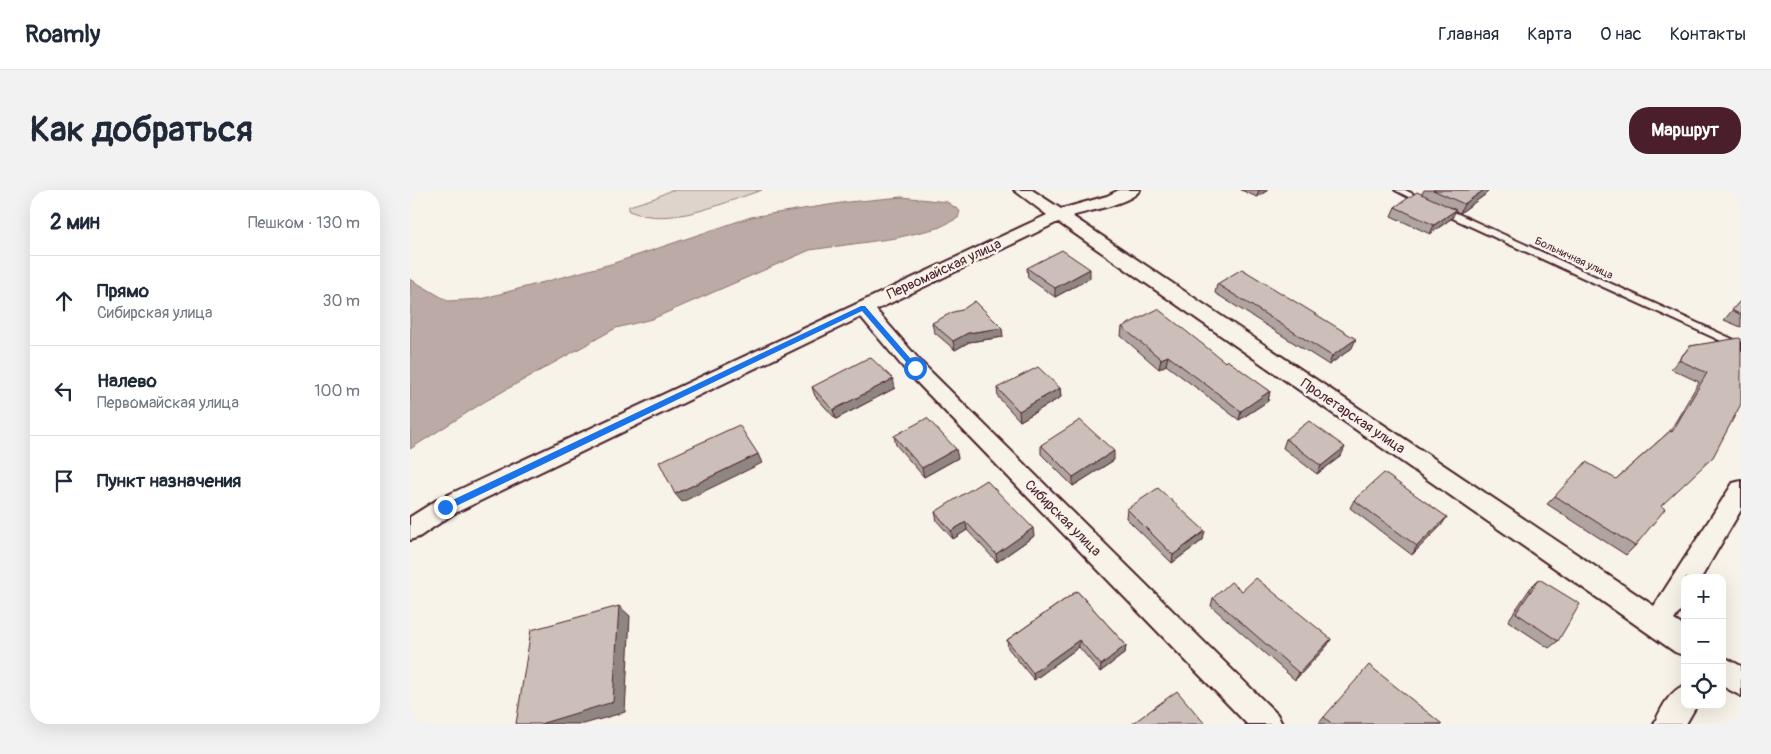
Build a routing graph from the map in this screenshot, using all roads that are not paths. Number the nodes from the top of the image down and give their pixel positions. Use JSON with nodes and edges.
{"nodes":[{"id":1,"x":1022,"y":190,"type":"edge"},
{"id":2,"x":1132,"y":190,"type":"edge"},
{"id":3,"x":1399,"y":190,"type":"edge"},
{"id":4,"x":1059,"y":215,"type":"junction"},
{"id":5,"x":863,"y":308,"type":"junction"},
{"id":6,"x":1741,"y":346,"type":"edge"},
{"id":7,"x":1741,"y":490,"type":"edge"},
{"id":8,"x":410,"y":530,"type":"edge"},
{"id":9,"x":1689,"y":574,"type":"edge"},
{"id":10,"x":1681,"y":587,"type":"edge"},
{"id":11,"x":1657,"y":624,"type":"junction"},
{"id":12,"x":1681,"y":640,"type":"edge"},
{"id":13,"x":1726,"y":672,"type":"edge"},
{"id":14,"x":1741,"y":682,"type":"edge"},
{"id":15,"x":1681,"y":705,"type":"edge"},
{"id":16,"x":1267,"y":724,"type":"edge"},
{"id":17,"x":1669,"y":724,"type":"edge"}],
"edges":[{"from":1,"to":4,"type":"street","name":"Пролетарская улица"},
{"from":2,"to":4,"type":"street","name":"Первомайская улица"},
{"from":3,"to":6,"type":"lane","name":"Больничная улица"},
{"from":4,"to":5,"type":"street","name":"Первомайская улица"},
{"from":4,"to":11,"type":"street","name":"Пролетарская улица"},
{"from":5,"to":8,"type":"street","name":"Первомайская улица"},
{"from":5,"to":16,"type":"street","name":"Сибирская улица"},
{"from":7,"to":9,"type":"street"},
{"from":10,"to":11,"type":"street"},
{"from":11,"to":12,"type":"street","name":"Пролетарская улица"},
{"from":13,"to":14,"type":"street"},
{"from":15,"to":17,"type":"street"}]}
